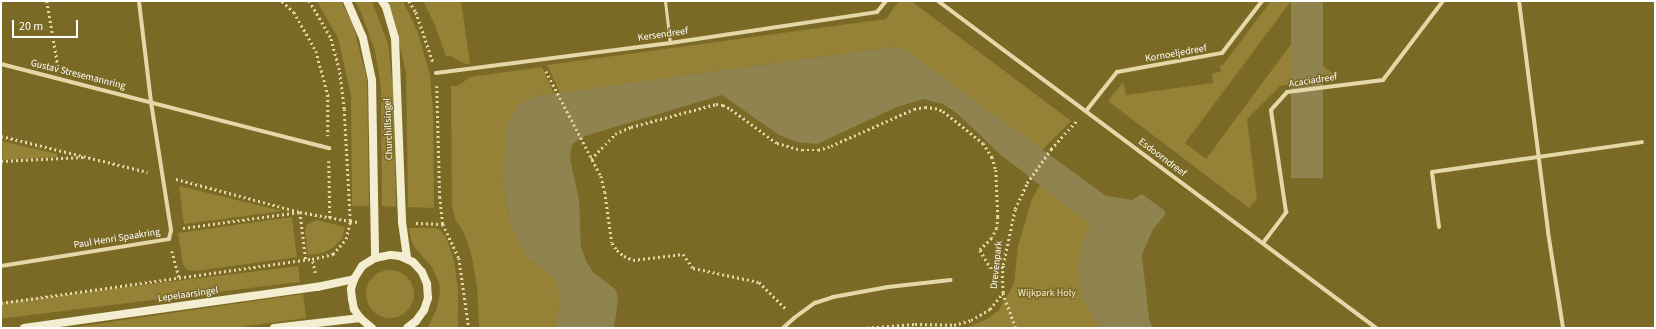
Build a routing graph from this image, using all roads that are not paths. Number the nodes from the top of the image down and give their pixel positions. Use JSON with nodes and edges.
{"nodes":[{"id":1,"x":138,"y":1,"type":"edge"},
{"id":2,"x":347,"y":1,"type":"edge"},
{"id":3,"x":382,"y":1,"type":"edge"},
{"id":4,"x":665,"y":1,"type":"edge"},
{"id":5,"x":886,"y":1,"type":"edge"},
{"id":6,"x":938,"y":1,"type":"edge"},
{"id":7,"x":1262,"y":1,"type":"edge"},
{"id":8,"x":1443,"y":1,"type":"edge"},
{"id":9,"x":1519,"y":1,"type":"edge"},
{"id":10,"x":670,"y":43,"type":"junction"},
{"id":11,"x":1,"y":64,"type":"edge"},
{"id":12,"x":436,"y":73,"type":"road end"},
{"id":13,"x":151,"y":102,"type":"junction"},
{"id":14,"x":1086,"y":111,"type":"junction"},
{"id":15,"x":1642,"y":142,"type":"dead end"},
{"id":16,"x":329,"y":148,"type":"road end"},
{"id":17,"x":1540,"y":158,"type":"junction"},
{"id":18,"x":1438,"y":227,"type":"dead end"},
{"id":19,"x":1263,"y":243,"type":"junction"},
{"id":20,"x":375,"y":258,"type":"junction"},
{"id":21,"x":407,"y":259,"type":"junction"},
{"id":22,"x":1,"y":266,"type":"edge"},
{"id":23,"x":354,"y":279,"type":"junction"},
{"id":24,"x":951,"y":280,"type":"dead end"},
{"id":25,"x":360,"y":318,"type":"junction"},
{"id":26,"x":410,"y":327,"type":"edge"},
{"id":27,"x":24,"y":328,"type":"edge"},
{"id":28,"x":274,"y":328,"type":"edge"},
{"id":29,"x":372,"y":328,"type":"edge"},
{"id":30,"x":783,"y":328,"type":"edge"},
{"id":31,"x":1376,"y":328,"type":"edge"},
{"id":32,"x":1563,"y":328,"type":"edge"}],
"edges":[{"from":1,"to":13,"type":"street","name":"Paul Henri Spaakring"},
{"from":2,"to":20,"type":"street","name":"Churchillsingel"},
{"from":3,"to":21,"type":"street","name":"Churchillsingel"},
{"from":4,"to":10,"type":"lane"},
{"from":5,"to":10,"type":"street","name":"Kersendreef"},
{"from":6,"to":14,"type":"street","name":"Esdoorndreef"},
{"from":7,"to":14,"type":"street","name":"Kornoeljedreef"},
{"from":8,"to":19,"type":"street","name":"Acaciadreef"},
{"from":9,"to":17,"type":"street"},
{"from":10,"to":12,"type":"street","name":"Kersendreef"},
{"from":11,"to":13,"type":"street","name":"Gustav Stresemannring"},
{"from":13,"to":16,"type":"street"},
{"from":13,"to":22,"type":"street","name":"Paul Henri Spaakring"},
{"from":14,"to":19,"type":"street","name":"Esdoorndreef"},
{"from":15,"to":17,"type":"street"},
{"from":17,"to":18,"type":"street"},
{"from":17,"to":32,"type":"street"},
{"from":19,"to":31,"type":"street","name":"Esdoorndreef"},
{"from":20,"to":21,"type":"street"},
{"from":20,"to":23,"type":"street"},
{"from":21,"to":26,"type":"street"},
{"from":23,"to":25,"type":"street"},
{"from":23,"to":27,"type":"street","name":"Lepelaarsingel"},
{"from":24,"to":30,"type":"street"},
{"from":25,"to":28,"type":"street"},
{"from":25,"to":29,"type":"street"}]}
